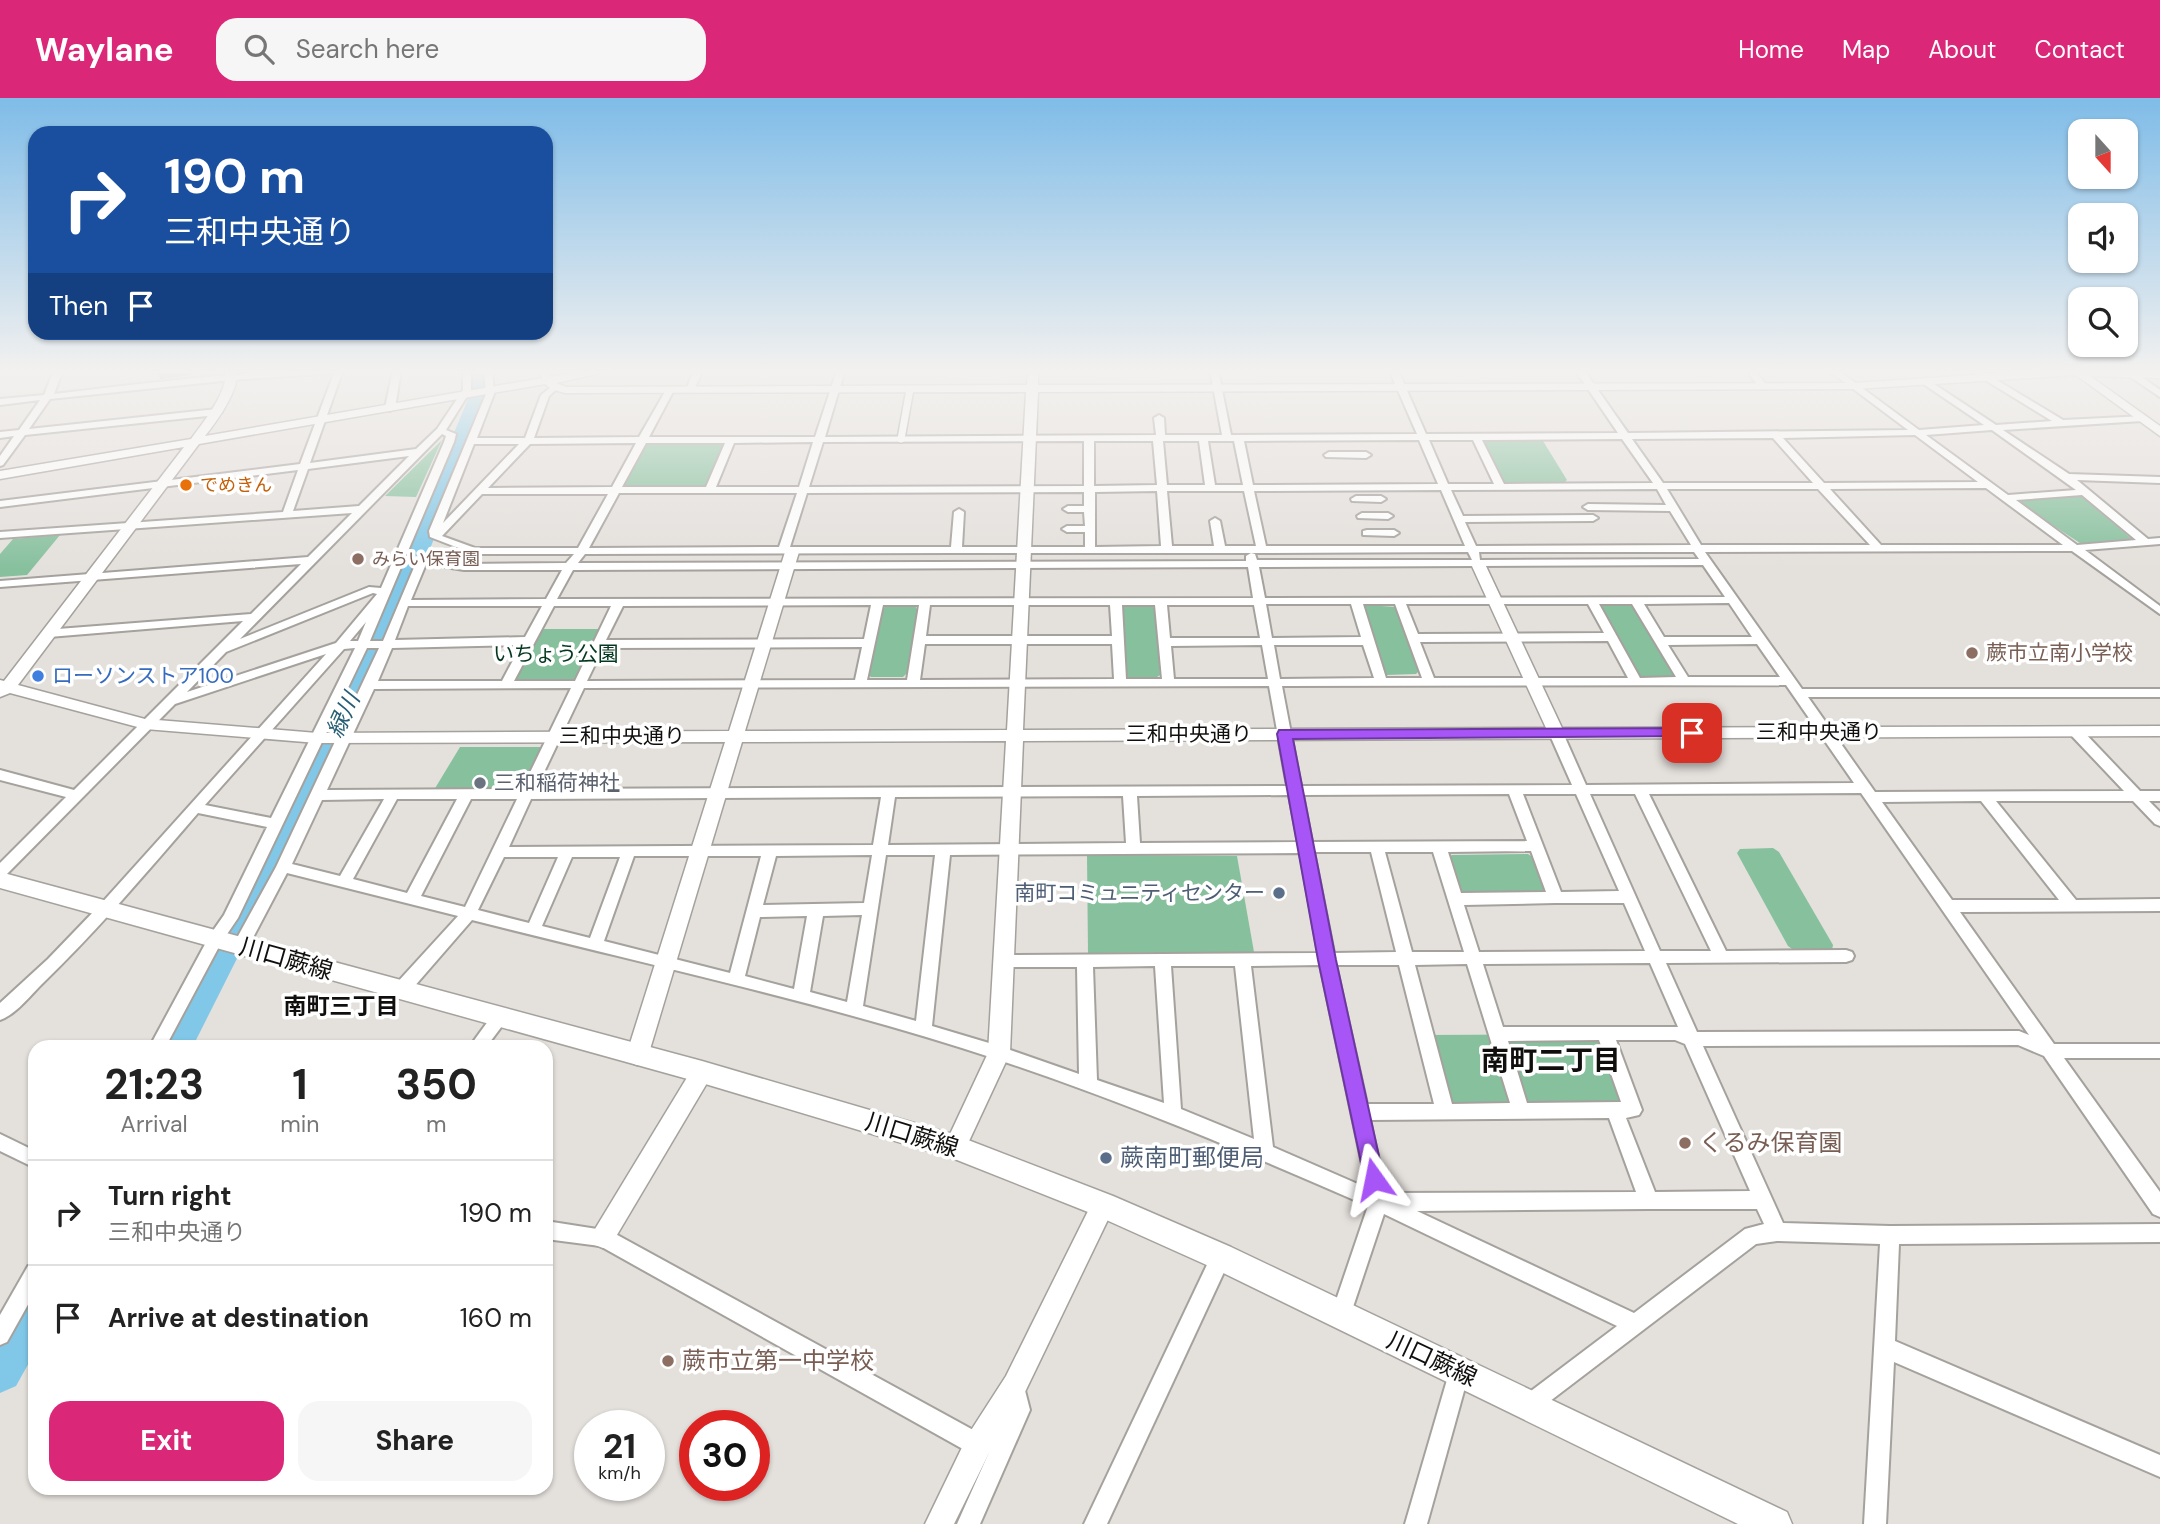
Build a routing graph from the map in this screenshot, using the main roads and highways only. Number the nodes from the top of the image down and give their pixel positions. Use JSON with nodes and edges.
{"nodes":[{"id":1,"x":0,"y":880,"type":"edge"},
{"id":2,"x":1775,"y":1524,"type":"edge"}],
"edges":[{"from":1,"to":2,"type":"main road","name":"川口蕨線"}]}
